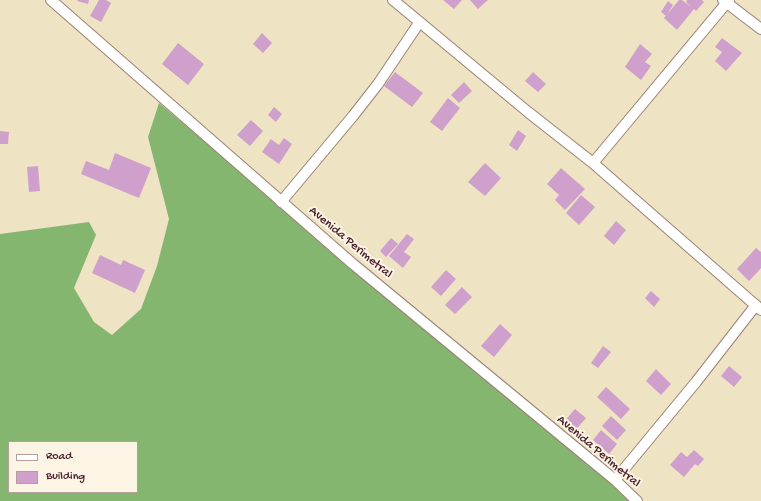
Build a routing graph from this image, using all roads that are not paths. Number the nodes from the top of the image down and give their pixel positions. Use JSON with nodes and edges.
{"nodes":[{"id":1,"x":51,"y":0,"type":"edge"},
{"id":2,"x":393,"y":0,"type":"edge"},
{"id":3,"x":727,"y":1,"type":"edge"},
{"id":4,"x":419,"y":23,"type":"junction"},
{"id":5,"x":761,"y":30,"type":"edge"},
{"id":6,"x":593,"y":163,"type":"junction"},
{"id":7,"x":281,"y":202,"type":"junction"},
{"id":8,"x":758,"y":307,"type":"edge"},
{"id":9,"x":615,"y":480,"type":"junction"},
{"id":10,"x":636,"y":501,"type":"edge"}],
"edges":[{"from":1,"to":7,"type":"street","name":"Avenida Perimetral"},
{"from":2,"to":4,"type":"street"},
{"from":3,"to":5,"type":"street"},
{"from":3,"to":6,"type":"street"},
{"from":4,"to":6,"type":"street"},
{"from":4,"to":7,"type":"street"},
{"from":6,"to":8,"type":"street"},
{"from":7,"to":9,"type":"street","name":"Avenida Perimetral"},
{"from":8,"to":9,"type":"street"},
{"from":9,"to":10,"type":"street","name":"Avenida Perimetral"}]}
